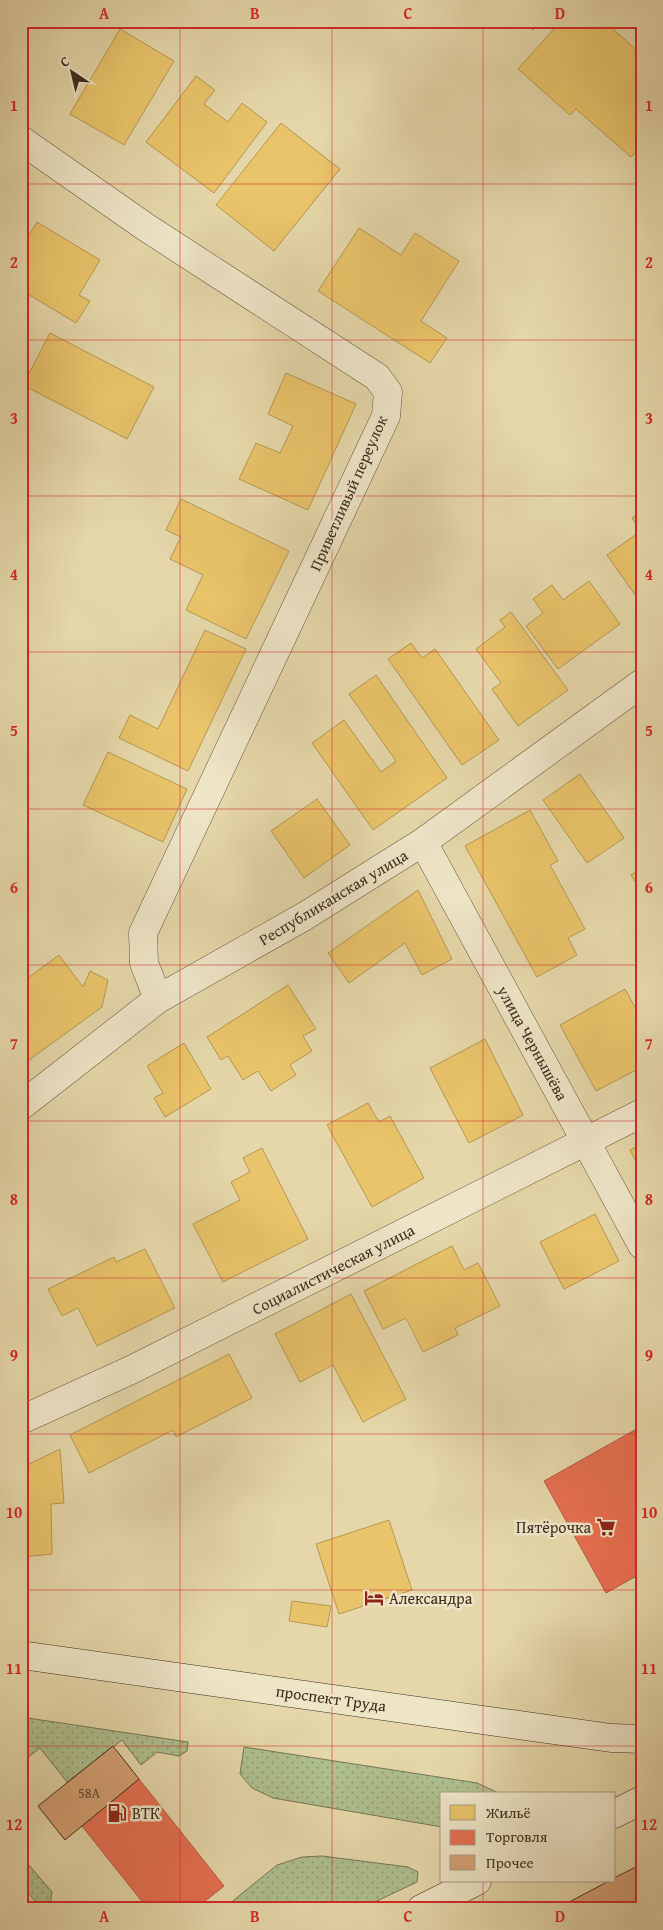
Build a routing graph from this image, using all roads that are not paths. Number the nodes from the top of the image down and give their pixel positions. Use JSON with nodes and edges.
{"nodes":[{"id":1,"x":21,"y":140,"type":"edge"},
{"id":2,"x":642,"y":683,"type":"edge"},
{"id":3,"x":423,"y":842,"type":"junction"},
{"id":4,"x":158,"y":999,"type":"junction"},
{"id":5,"x":21,"y":1106,"type":"edge"},
{"id":6,"x":642,"y":1113,"type":"edge"},
{"id":7,"x":587,"y":1142,"type":"junction"},
{"id":8,"x":642,"y":1245,"type":"edge"},
{"id":9,"x":21,"y":1420,"type":"edge"},
{"id":10,"x":21,"y":1655,"type":"edge"},
{"id":11,"x":642,"y":1740,"type":"edge"},
{"id":12,"x":642,"y":1800,"type":"edge"},
{"id":13,"x":616,"y":1813,"type":"edge"},
{"id":14,"x":475,"y":1882,"type":"edge"},
{"id":15,"x":421,"y":1909,"type":"edge"}],
"edges":[{"from":1,"to":4,"type":"street","name":"Приветливый переулок"},
{"from":2,"to":3,"type":"street","name":"Республиканская улица"},
{"from":3,"to":4,"type":"street","name":"Республиканская улица"},
{"from":3,"to":7,"type":"street","name":"улица Чернышёва"},
{"from":4,"to":5,"type":"street","name":"Республиканская улица"},
{"from":6,"to":7,"type":"street","name":"Социалистическая улица"},
{"from":7,"to":8,"type":"street","name":"улица Чернышёва"},
{"from":7,"to":9,"type":"street","name":"Социалистическая улица"},
{"from":10,"to":11,"type":"street","name":"проспект Труда"},
{"from":12,"to":13,"type":"street"},
{"from":14,"to":15,"type":"street"}]}
